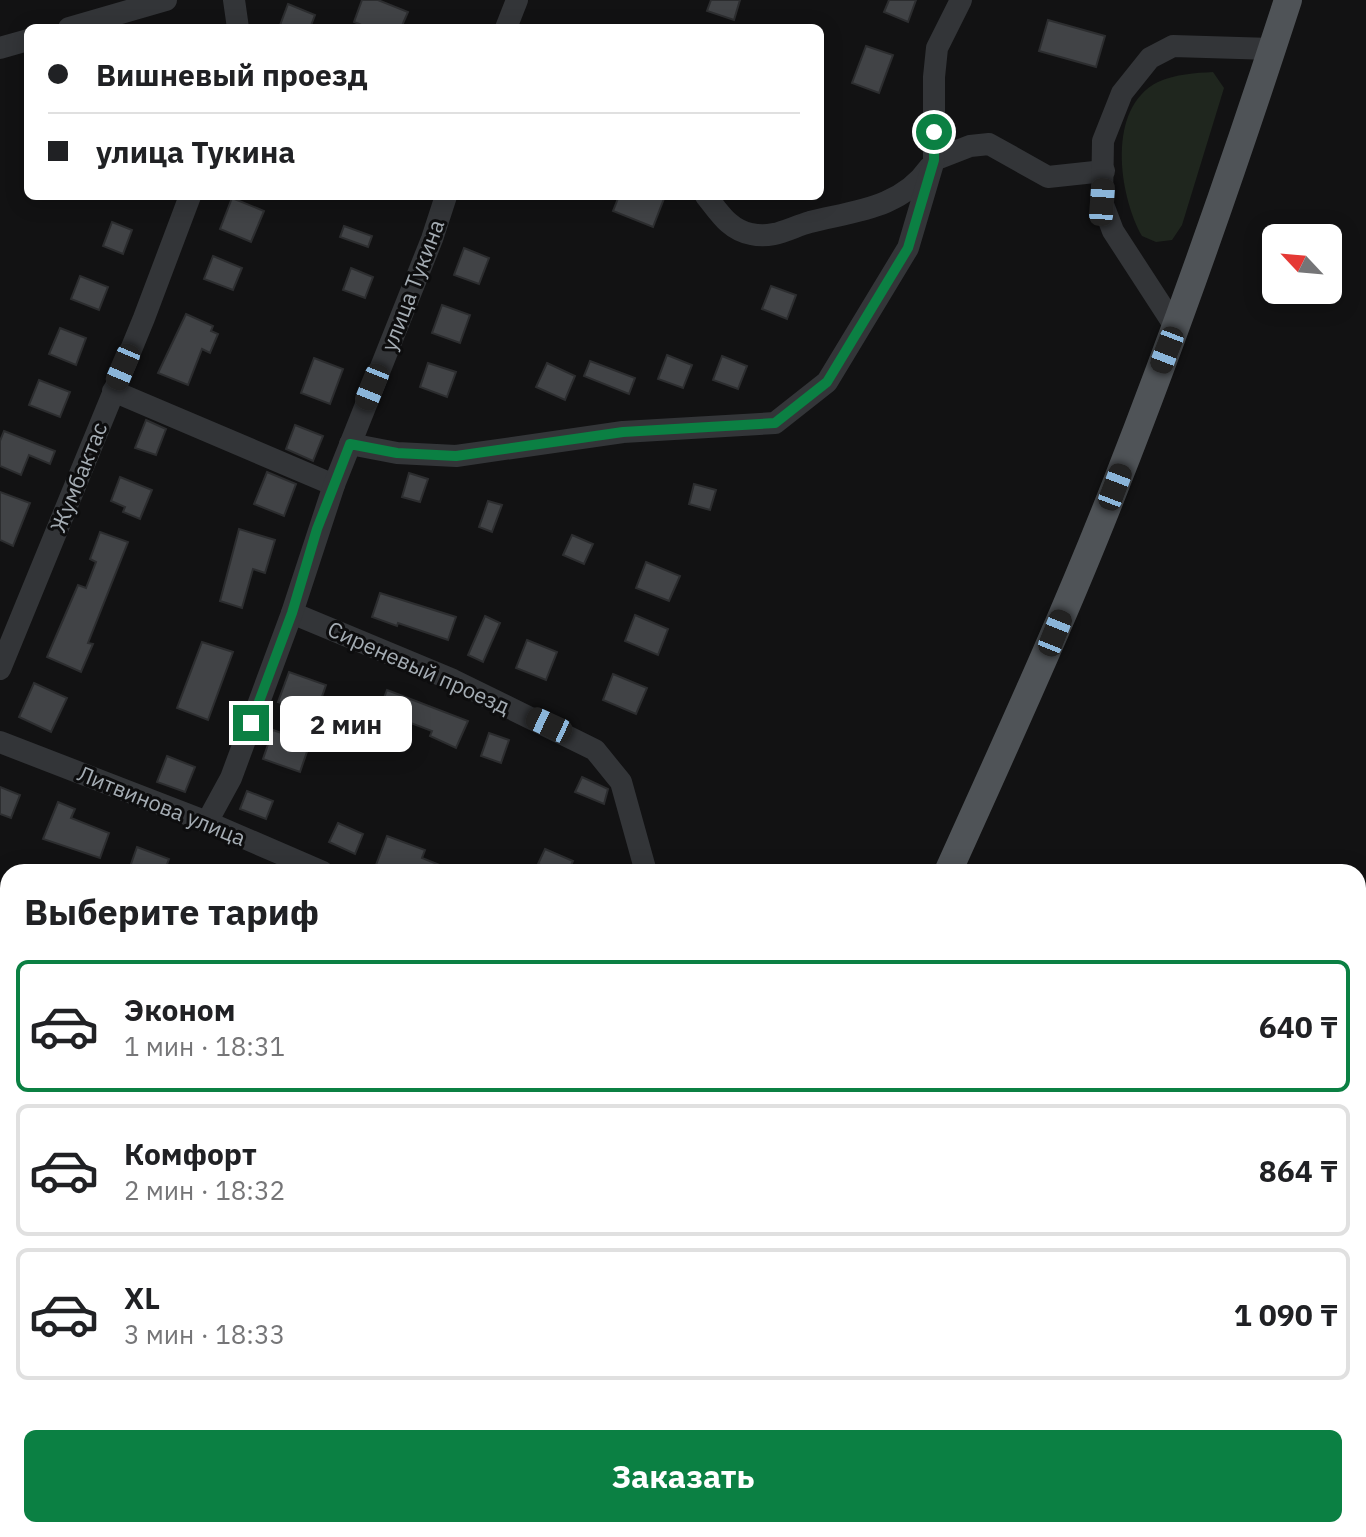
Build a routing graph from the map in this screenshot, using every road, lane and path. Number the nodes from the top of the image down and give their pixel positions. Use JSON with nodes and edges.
{"nodes":[{"id":1,"x":166,"y":0,"type":"edge"},
{"id":2,"x":234,"y":0,"type":"edge"},
{"id":3,"x":517,"y":0,"type":"edge"},
{"id":4,"x":961,"y":0,"type":"edge"},
{"id":5,"x":1288,"y":0,"type":"edge"},
{"id":6,"x":83,"y":24,"type":"edge"},
{"id":7,"x":237,"y":24,"type":"edge"},
{"id":8,"x":508,"y":24,"type":"edge"},
{"id":9,"x":24,"y":41,"type":"edge"},
{"id":10,"x":0,"y":48,"type":"edge"},
{"id":11,"x":1272,"y":49,"type":"junction"},
{"id":12,"x":934,"y":160,"type":"junction"},
{"id":13,"x":1104,"y":171,"type":"junction"},
{"id":14,"x":188,"y":200,"type":"edge"},
{"id":15,"x":445,"y":200,"type":"edge"},
{"id":16,"x":709,"y":200,"type":"edge"},
{"id":17,"x":1176,"y":328,"type":"junction"},
{"id":18,"x":113,"y":391,"type":"junction"},
{"id":19,"x":350,"y":444,"type":"junction"},
{"id":20,"x":334,"y":485,"type":"junction"},
{"id":21,"x":292,"y":613,"type":"junction"},
{"id":22,"x":0,"y":669,"type":"edge"},
{"id":23,"x":0,"y":742,"type":"edge"},
{"id":24,"x":207,"y":822,"type":"junction"},
{"id":25,"x":304,"y":864,"type":"edge"},
{"id":26,"x":644,"y":864,"type":"edge"},
{"id":27,"x":952,"y":864,"type":"edge"}],
"edges":[{"from":1,"to":6,"type":"street"},
{"from":2,"to":7,"type":"street"},
{"from":3,"to":8,"type":"street"},
{"from":4,"to":12,"type":"street"},
{"from":5,"to":11,"type":"main road"},
{"from":9,"to":10,"type":"street"},
{"from":11,"to":13,"type":"street"},
{"from":11,"to":17,"type":"main road"},
{"from":12,"to":13,"type":"street"},
{"from":12,"to":16,"type":"street"},
{"from":12,"to":19,"type":"street"},
{"from":13,"to":17,"type":"street"},
{"from":14,"to":18,"type":"street","name":"Жумбактас"},
{"from":15,"to":19,"type":"street","name":"улица Тукина"},
{"from":17,"to":27,"type":"main road"},
{"from":18,"to":20,"type":"street"},
{"from":18,"to":22,"type":"street","name":"Жумбактас"},
{"from":19,"to":20,"type":"street","name":"улица Тукина"},
{"from":20,"to":21,"type":"street","name":"улица Тукина"},
{"from":21,"to":24,"type":"street","name":"улица Тукина"},
{"from":21,"to":26,"type":"street","name":"Сиреневый проезд"},
{"from":23,"to":24,"type":"street","name":"Литвинова улица"},
{"from":24,"to":25,"type":"street","name":"Литвинова улица"}]}
